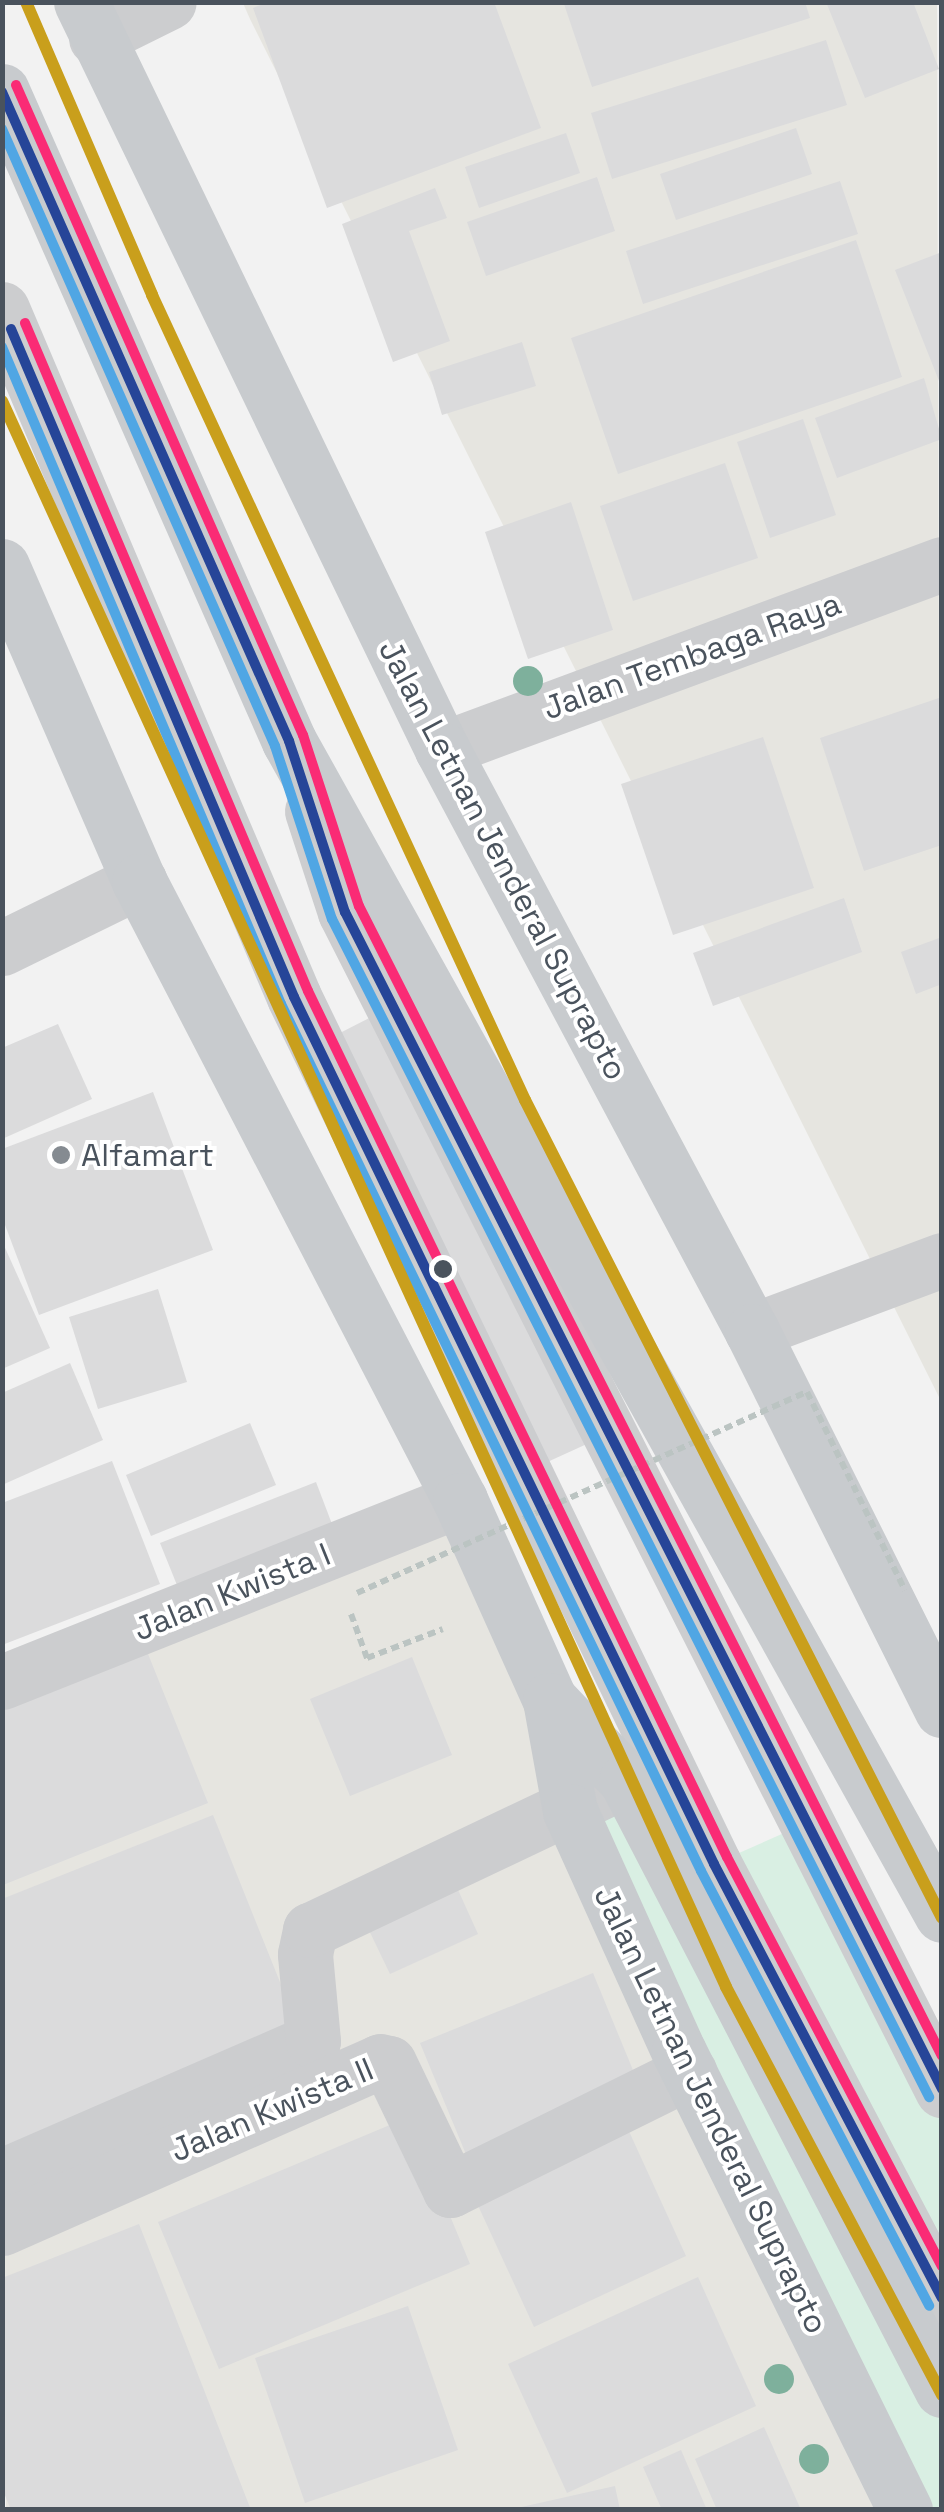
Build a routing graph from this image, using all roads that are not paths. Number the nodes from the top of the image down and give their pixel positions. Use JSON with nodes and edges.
{"nodes":[{"id":1,"x":169,"y":2,"type":"edge"},
{"id":2,"x":89,"y":20,"type":"edge"},
{"id":3,"x":2,"y":91,"type":"edge"},
{"id":4,"x":2,"y":309,"type":"edge"},
{"id":5,"x":942,"y":564,"type":"edge"},
{"id":6,"x":2,"y":566,"type":"edge"},
{"id":7,"x":283,"y":729,"type":"junction"},
{"id":8,"x":442,"y":749,"type":"junction"},
{"id":9,"x":139,"y":881,"type":"junction"},
{"id":10,"x":2,"y":948,"type":"edge"},
{"id":11,"x":942,"y":1260,"type":"edge"},
{"id":12,"x":752,"y":1331,"type":"junction"},
{"id":13,"x":460,"y":1500,"type":"junction"},
{"id":14,"x":2,"y":1682,"type":"edge"},
{"id":15,"x":550,"y":1700,"type":"junction"},
{"id":16,"x":942,"y":1710,"type":"edge"},
{"id":17,"x":626,"y":1780,"type":"junction"},
{"id":18,"x":570,"y":1811,"type":"junction"},
{"id":19,"x":942,"y":1915,"type":"edge"},
{"id":20,"x":689,"y":2072,"type":"junction"},
{"id":21,"x":942,"y":2090,"type":"edge"},
{"id":22,"x":2,"y":2176,"type":"edge"},
{"id":23,"x":2,"y":2228,"type":"edge"},
{"id":24,"x":942,"y":2299,"type":"edge"},
{"id":25,"x":942,"y":2390,"type":"edge"},
{"id":26,"x":905,"y":2510,"type":"edge"}],
"edges":[{"from":1,"to":2,"type":"street"},
{"from":2,"to":8,"type":"main road","name":"Jalan Letnan Jenderal Suprapto"},
{"from":3,"to":7,"type":"main road"},
{"from":4,"to":24,"type":"street"},
{"from":5,"to":8,"type":"street","name":"Jalan Tembaga Raya"},
{"from":6,"to":9,"type":"main road","name":"Jalan Letnan Jenderal Suprapto"},
{"from":7,"to":19,"type":"main road"},
{"from":7,"to":21,"type":"street"},
{"from":8,"to":12,"type":"main road","name":"Jalan Letnan Jenderal Suprapto"},
{"from":9,"to":10,"type":"street"},
{"from":9,"to":13,"type":"main road","name":"Jalan Letnan Jenderal Suprapto"},
{"from":11,"to":12,"type":"street"},
{"from":12,"to":16,"type":"main road","name":"Jalan Letnan Jenderal Suprapto"},
{"from":13,"to":14,"type":"street","name":"Jalan Kwista I"},
{"from":13,"to":15,"type":"main road","name":"Jalan Letnan Jenderal Suprapto"},
{"from":15,"to":17,"type":"main road","name":"Jalan Letnan Jenderal Suprapto"},
{"from":15,"to":18,"type":"main road","name":"Jalan Letnan Jenderal Suprapto"},
{"from":17,"to":18,"type":"street"},
{"from":17,"to":25,"type":"main road","name":"Jalan Letnan Jenderal Suprapto"},
{"from":18,"to":20,"type":"main road","name":"Jalan Letnan Jenderal Suprapto"},
{"from":18,"to":22,"type":"street"},
{"from":20,"to":23,"type":"street","name":"Jalan Kwista II"},
{"from":20,"to":26,"type":"main road","name":"Jalan Letnan Jenderal Suprapto"}]}
